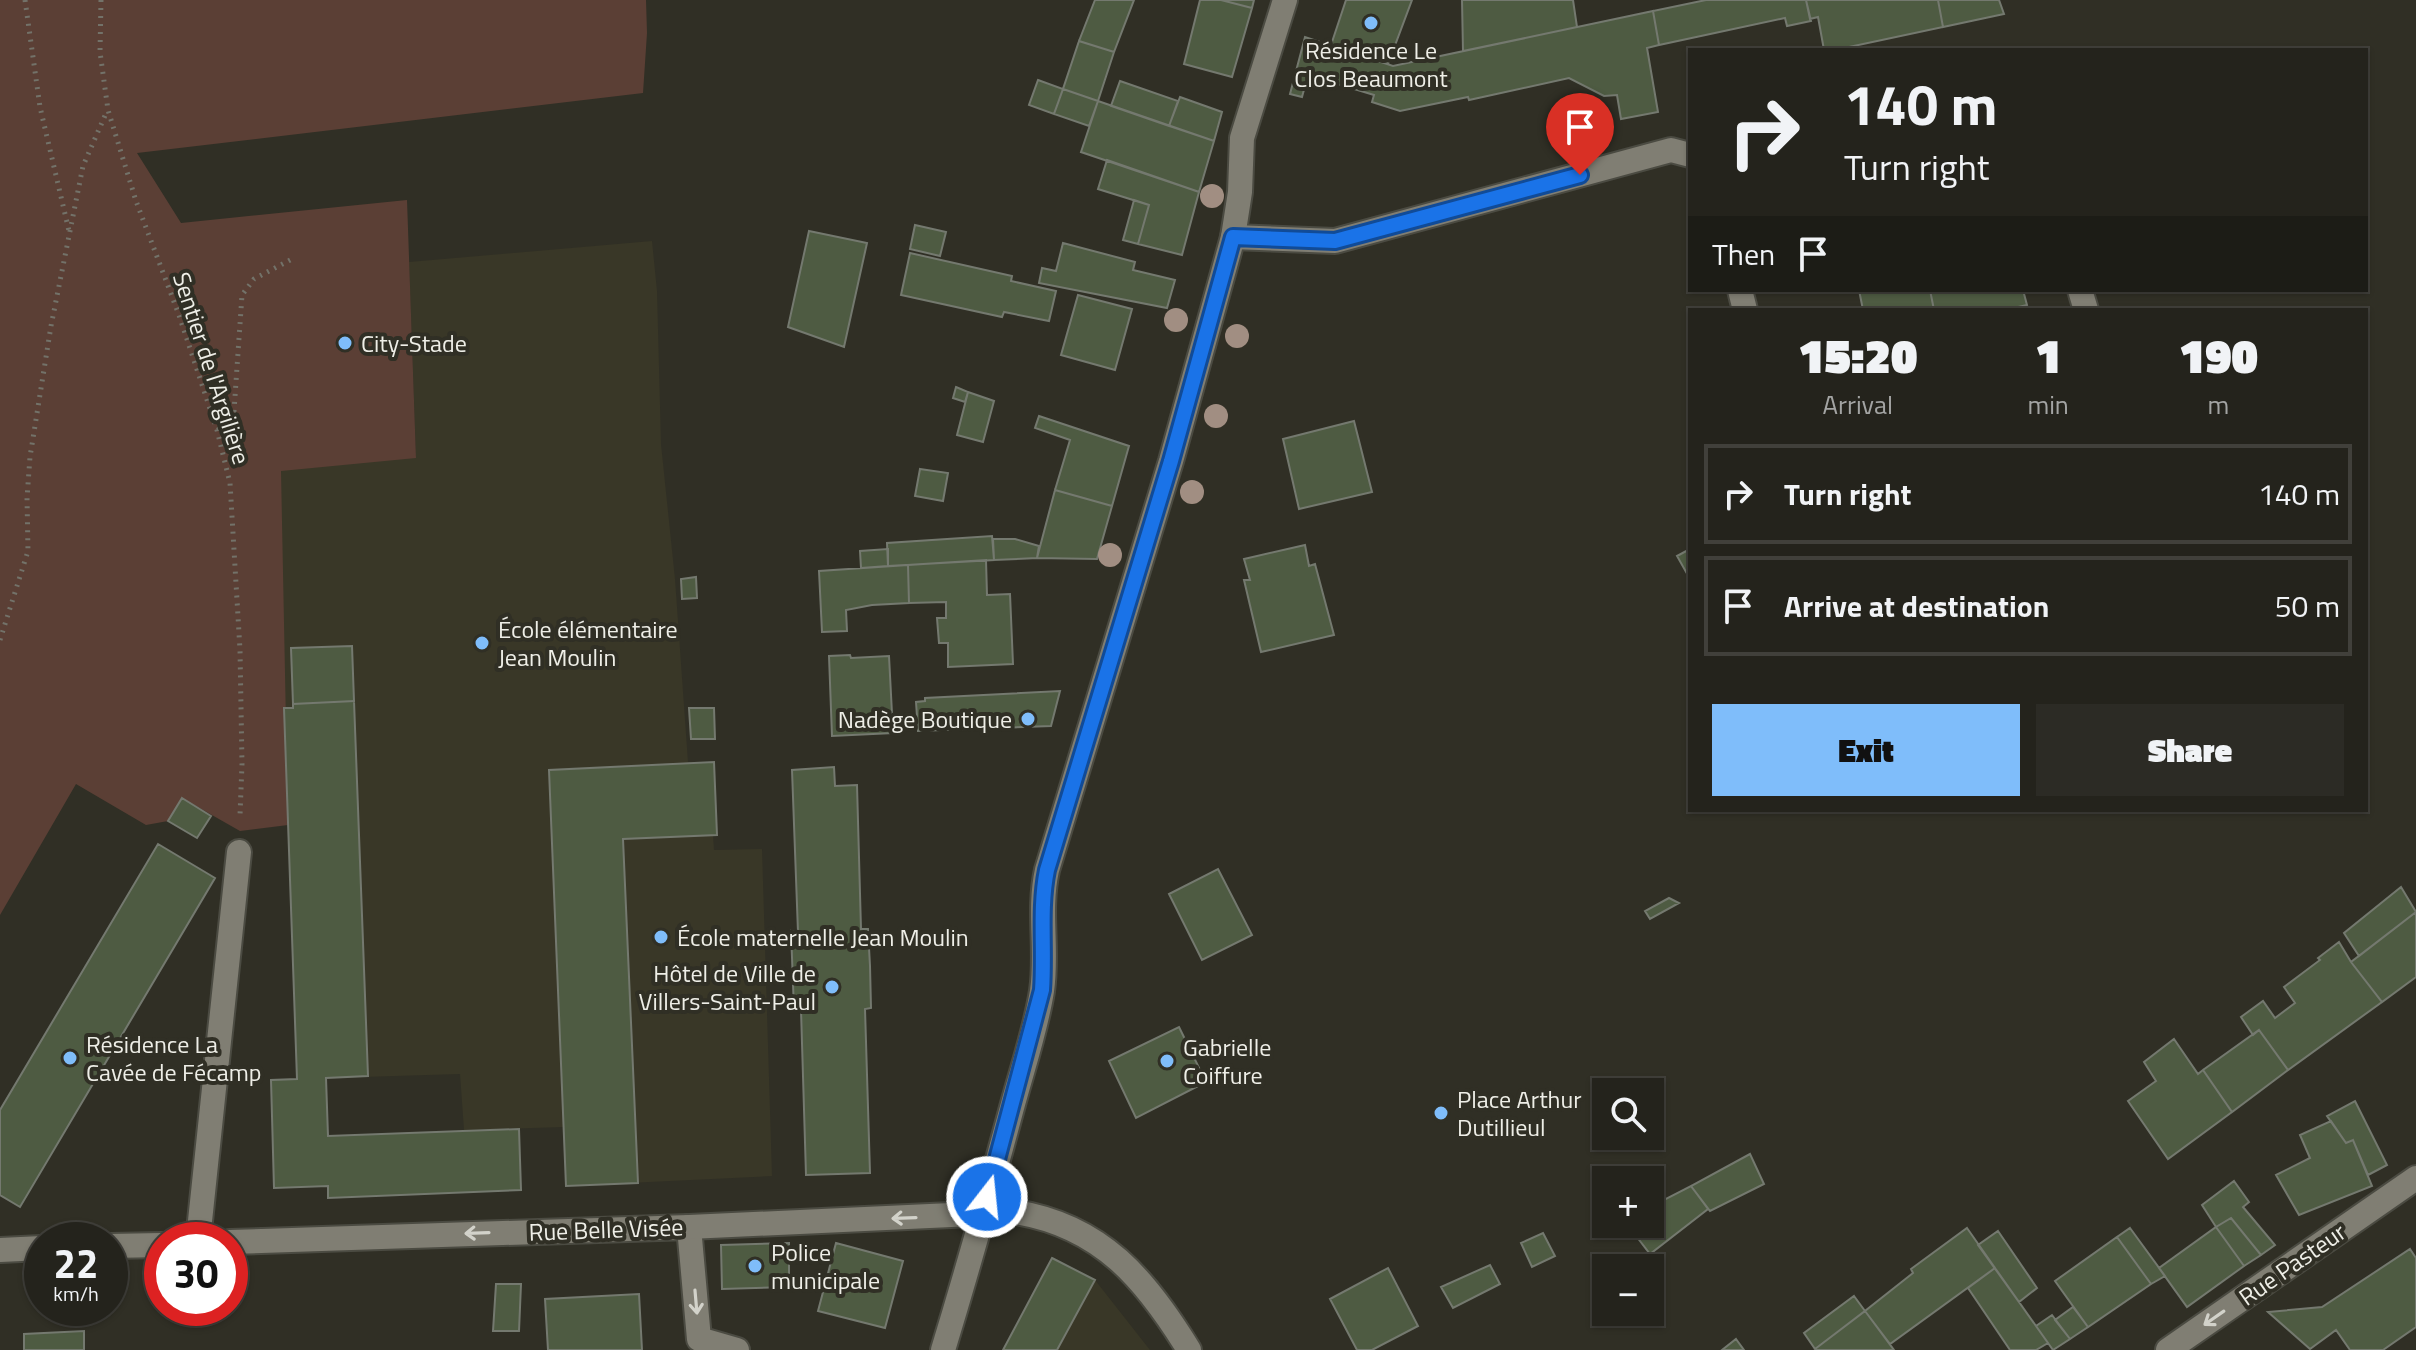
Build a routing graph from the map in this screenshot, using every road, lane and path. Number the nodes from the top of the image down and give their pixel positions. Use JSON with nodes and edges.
{"nodes":[{"id":1,"x":25,"y":0,"type":"edge"},
{"id":2,"x":101,"y":0,"type":"edge"},
{"id":3,"x":1285,"y":0,"type":"edge"},
{"id":4,"x":108,"y":110,"type":"junction"},
{"id":5,"x":1688,"y":154,"type":"edge"},
{"id":6,"x":70,"y":233,"type":"junction"},
{"id":7,"x":1233,"y":237,"type":"junction"},
{"id":8,"x":292,"y":259,"type":"dead end"},
{"id":9,"x":217,"y":430,"type":"junction"},
{"id":10,"x":0,"y":640,"type":"edge"},
{"id":11,"x":239,"y":852,"type":"joint"},
{"id":12,"x":2416,"y":1178,"type":"edge"},
{"id":13,"x":982,"y":1214,"type":"junction"},
{"id":14,"x":200,"y":1222,"type":"edge"},
{"id":15,"x":689,"y":1227,"type":"junction"},
{"id":16,"x":248,"y":1241,"type":"edge"},
{"id":17,"x":24,"y":1249,"type":"edge"},
{"id":18,"x":0,"y":1250,"type":"edge"},
{"id":19,"x":737,"y":1350,"type":"edge"},
{"id":20,"x":943,"y":1350,"type":"edge"},
{"id":21,"x":1189,"y":1350,"type":"edge"},
{"id":22,"x":2168,"y":1350,"type":"edge"}],
"edges":[{"from":1,"to":6,"type":"path"},
{"from":2,"to":4,"type":"path","name":"Sentier de l'Argilière"},
{"from":3,"to":7,"type":"street"},
{"from":4,"to":6,"type":"path"},
{"from":4,"to":9,"type":"path","name":"Sentier de l'Argilière"},
{"from":5,"to":7,"type":"street"},
{"from":6,"to":10,"type":"path"},
{"from":7,"to":13,"type":"street"},
{"from":8,"to":9,"type":"path"},
{"from":9,"to":11,"type":"path","name":"Sentier de l'Argilière"},
{"from":11,"to":14,"type":"street"},
{"from":12,"to":22,"type":"street","name":"Rue Pasteur","one_way":true},
{"from":13,"to":15,"type":"street","name":"Rue Belle Visée","one_way":true},
{"from":13,"to":20,"type":"street"},
{"from":13,"to":21,"type":"street","name":"Rue Belle Visée"},
{"from":15,"to":16,"type":"street","name":"Rue Belle Visée","one_way":true},
{"from":15,"to":19,"type":"street","one_way":true},
{"from":17,"to":18,"type":"street"}]}
